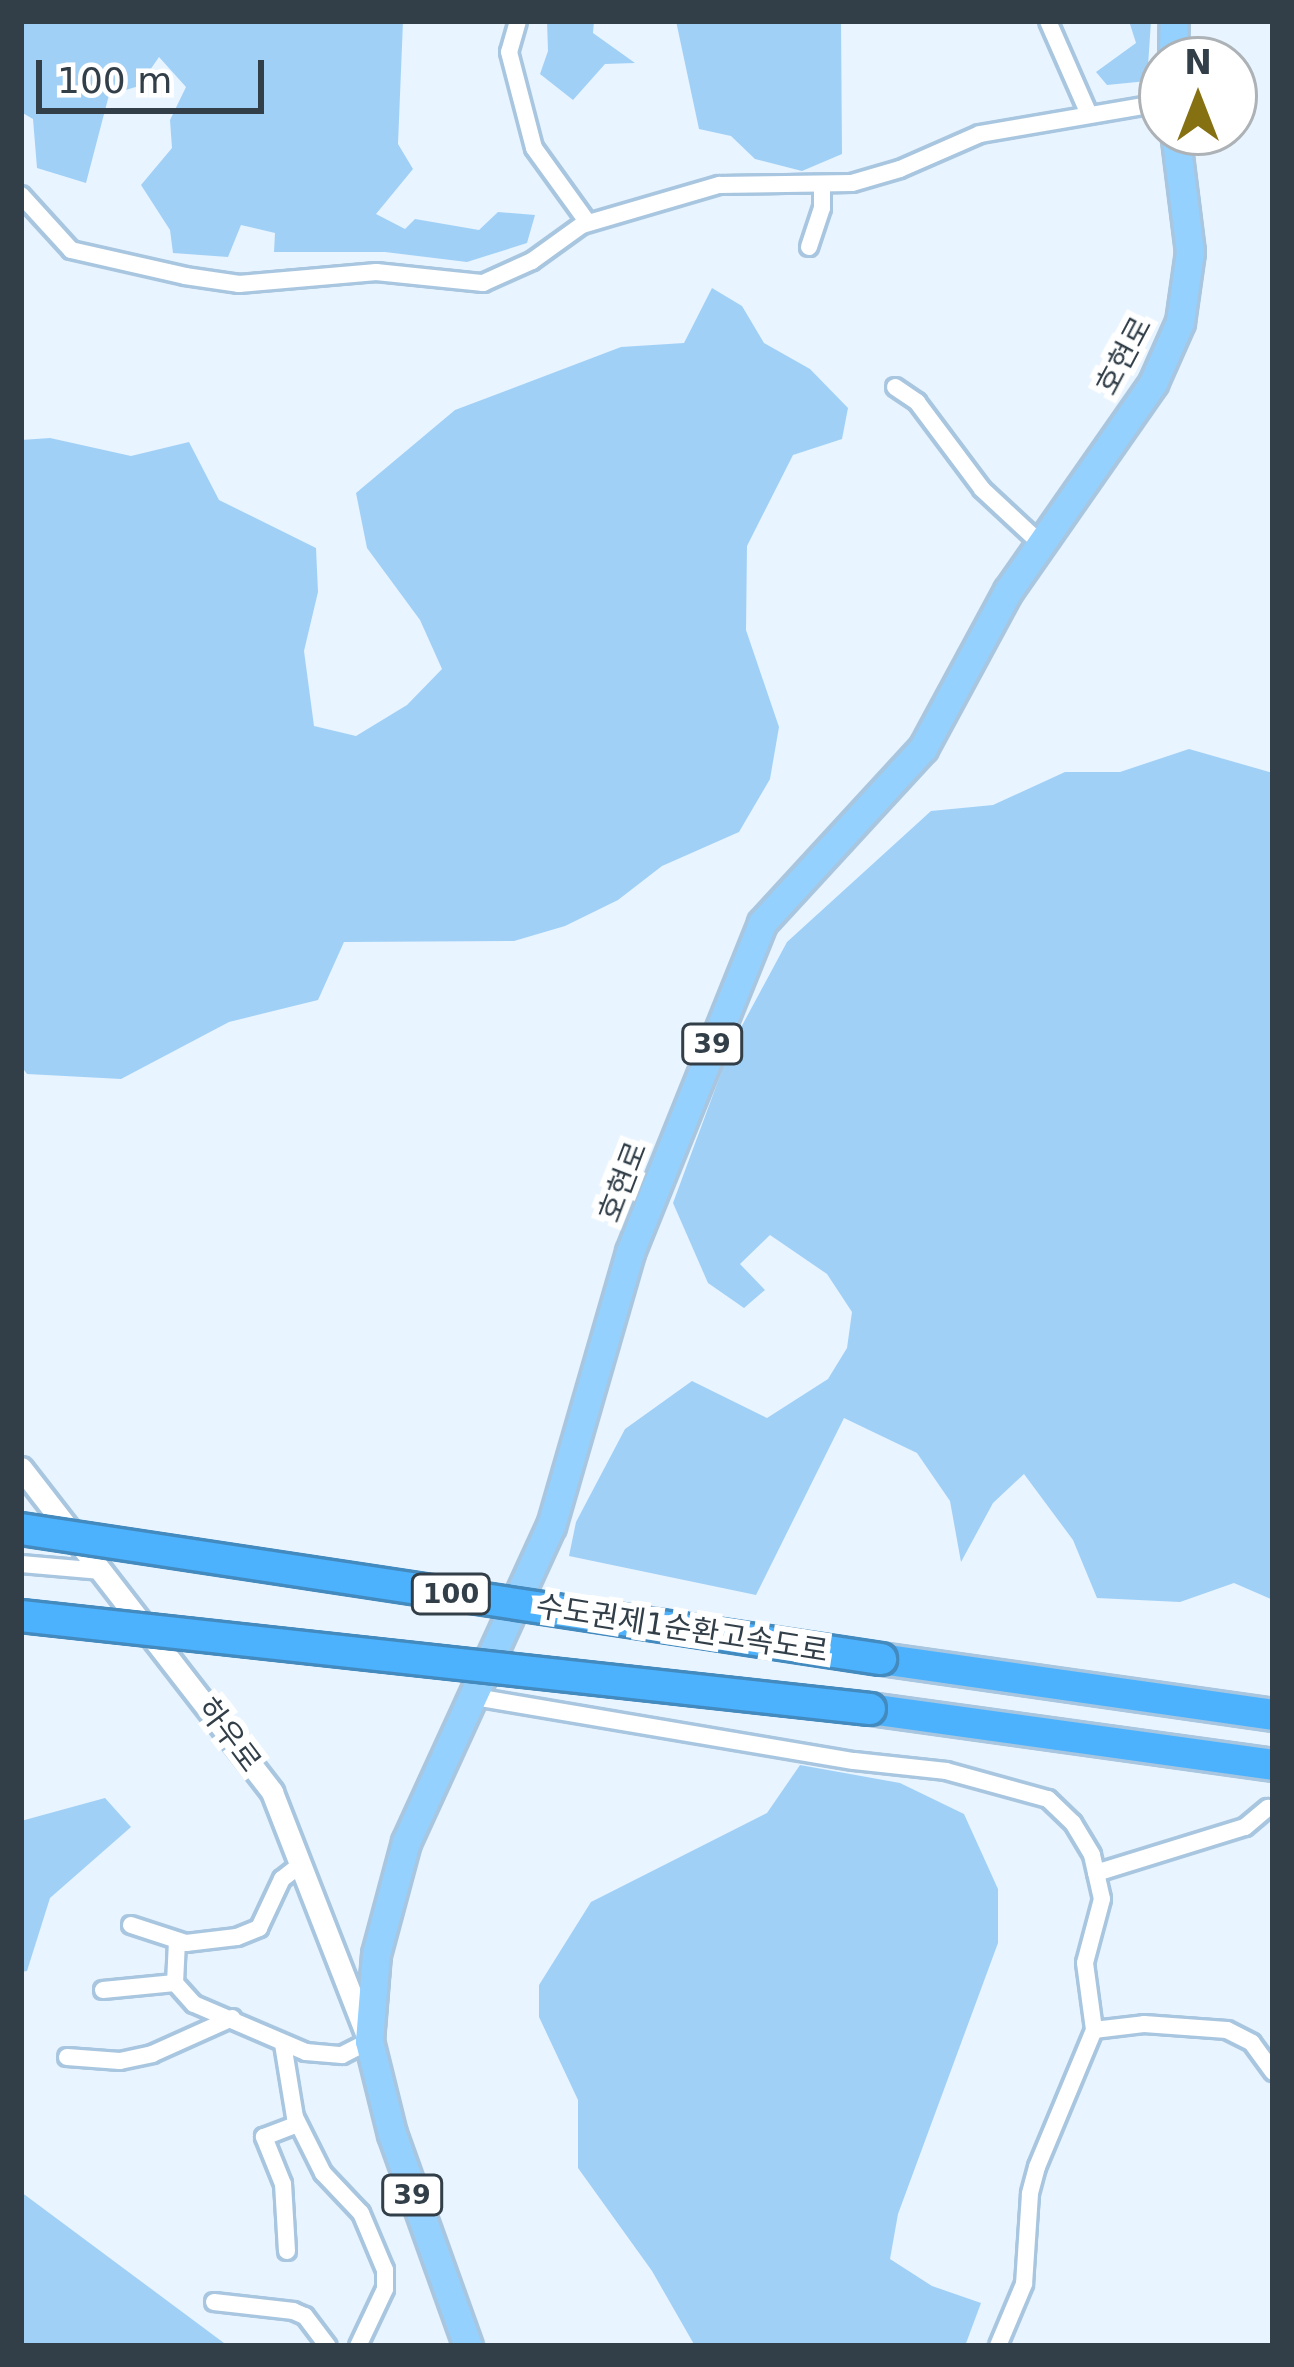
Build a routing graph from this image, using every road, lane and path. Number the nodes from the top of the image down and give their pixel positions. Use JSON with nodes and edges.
{"nodes":[{"id":1,"x":518,"y":21,"type":"edge"},
{"id":2,"x":1048,"y":21,"type":"edge"},
{"id":3,"x":1138,"y":106,"type":"edge"},
{"id":4,"x":1088,"y":112,"type":"junction"},
{"id":5,"x":1178,"y":156,"type":"edge"},
{"id":6,"x":822,"y":185,"type":"junction"},
{"id":7,"x":21,"y":195,"type":"edge"},
{"id":8,"x":589,"y":223,"type":"junction"},
{"id":9,"x":809,"y":247,"type":"dead end"},
{"id":10,"x":896,"y":388,"type":"dead end"},
{"id":11,"x":1041,"y":544,"type":"junction"},
{"id":12,"x":21,"y":1468,"type":"edge"},
{"id":13,"x":21,"y":1529,"type":"edge"},
{"id":14,"x":21,"y":1564,"type":"edge"},
{"id":15,"x":102,"y":1571,"type":"junction"},
{"id":16,"x":21,"y":1616,"type":"edge"},
{"id":17,"x":475,"y":1697,"type":"junction"},
{"id":18,"x":1273,"y":1715,"type":"edge"},
{"id":19,"x":1264,"y":1765,"type":"edge"},
{"id":20,"x":1268,"y":1808,"type":"dead end"},
{"id":21,"x":300,"y":1865,"type":"junction"},
{"id":22,"x":1096,"y":1873,"type":"junction"},
{"id":23,"x":131,"y":1925,"type":"dead end"},
{"id":24,"x":177,"y":1941,"type":"junction"},
{"id":25,"x":175,"y":1983,"type":"junction"},
{"id":26,"x":103,"y":1990,"type":"dead end"},
{"id":27,"x":232,"y":2018,"type":"junction"},
{"id":28,"x":1094,"y":2030,"type":"junction"},
{"id":29,"x":369,"y":2041,"type":"junction"},
{"id":30,"x":284,"y":2044,"type":"junction"},
{"id":31,"x":68,"y":2057,"type":"dead end"},
{"id":32,"x":1273,"y":2072,"type":"edge"},
{"id":33,"x":298,"y":2124,"type":"junction"},
{"id":34,"x":287,"y":2251,"type":"dead end"},
{"id":35,"x":214,"y":2302,"type":"dead end"},
{"id":36,"x":328,"y":2346,"type":"edge"},
{"id":37,"x":358,"y":2346,"type":"edge"},
{"id":38,"x":468,"y":2346,"type":"edge"},
{"id":39,"x":998,"y":2346,"type":"edge"}],
"edges":[{"from":1,"to":8,"type":"street"},
{"from":2,"to":4,"type":"street"},
{"from":3,"to":4,"type":"street"},
{"from":4,"to":6,"type":"street"},
{"from":5,"to":11,"type":"main road","name":"호현로","number":"39"},
{"from":6,"to":8,"type":"street"},
{"from":6,"to":9,"type":"street"},
{"from":7,"to":8,"type":"street"},
{"from":10,"to":11,"type":"street"},
{"from":11,"to":17,"type":"main road","name":"호현로","number":"39"},
{"from":12,"to":15,"type":"street","name":"하우로"},
{"from":13,"to":18,"type":"highway","name":"수도권제1순환고속도로","number":"100","bridge":true},
{"from":14,"to":15,"type":"street"},
{"from":15,"to":21,"type":"street","name":"하우로"},
{"from":16,"to":19,"type":"highway","name":"수도권제1순환고속도로","number":"100","bridge":true},
{"from":17,"to":22,"type":"street"},
{"from":17,"to":29,"type":"main road","name":"호현로","number":"39"},
{"from":20,"to":22,"type":"street"},
{"from":21,"to":24,"type":"street"},
{"from":21,"to":29,"type":"street","name":"하우로"},
{"from":22,"to":28,"type":"street"},
{"from":23,"to":24,"type":"street"},
{"from":24,"to":25,"type":"street"},
{"from":25,"to":26,"type":"street"},
{"from":25,"to":27,"type":"street"},
{"from":27,"to":30,"type":"street"},
{"from":27,"to":31,"type":"street"},
{"from":28,"to":32,"type":"street"},
{"from":28,"to":39,"type":"street"},
{"from":29,"to":30,"type":"street"},
{"from":29,"to":38,"type":"main road","name":"호현로","number":"39"},
{"from":30,"to":33,"type":"street"},
{"from":33,"to":34,"type":"street"},
{"from":33,"to":37,"type":"street"},
{"from":35,"to":36,"type":"street"}]}
